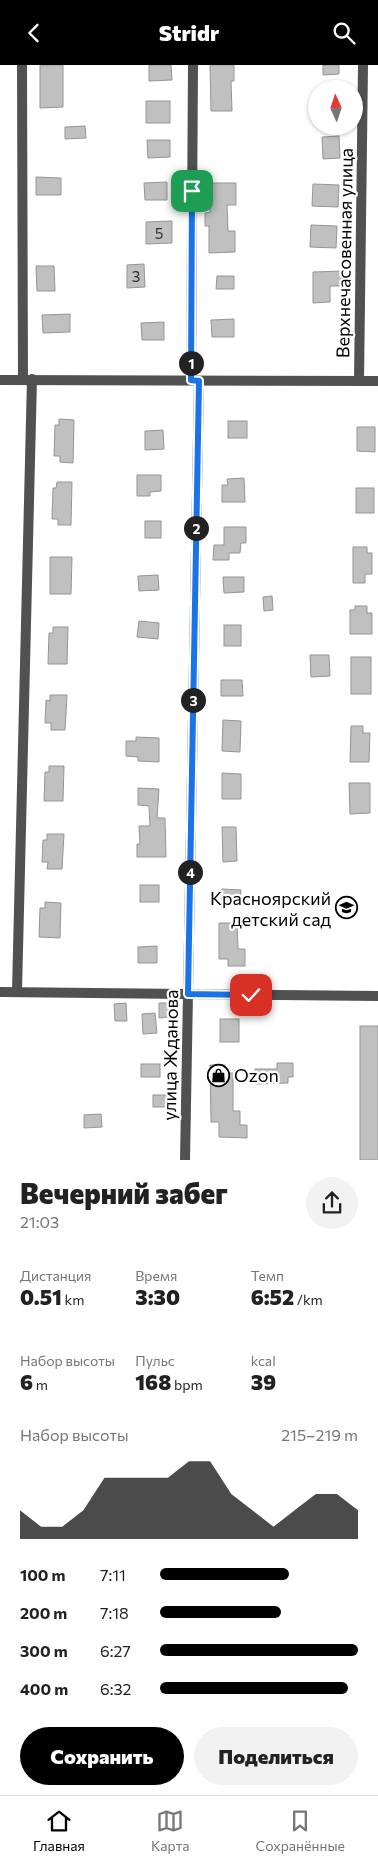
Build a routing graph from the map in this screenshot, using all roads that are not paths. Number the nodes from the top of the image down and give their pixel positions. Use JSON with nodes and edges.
{"nodes":[{"id":1,"x":22,"y":65,"type":"edge"},
{"id":2,"x":193,"y":65,"type":"edge"},
{"id":3,"x":363,"y":65,"type":"edge"},
{"id":4,"x":0,"y":380,"type":"edge"},
{"id":5,"x":27,"y":380,"type":"junction"},
{"id":6,"x":195,"y":380,"type":"junction"},
{"id":7,"x":359,"y":381,"type":"junction"},
{"id":8,"x":378,"y":381,"type":"edge"},
{"id":9,"x":17,"y":991,"type":"junction"},
{"id":10,"x":0,"y":992,"type":"edge"},
{"id":11,"x":188,"y":994,"type":"junction"},
{"id":12,"x":378,"y":996,"type":"edge"},
{"id":13,"x":185,"y":1160,"type":"edge"}],
"edges":[{"from":1,"to":5,"type":"street"},
{"from":2,"to":6,"type":"street","name":"улица Жданова"},
{"from":3,"to":7,"type":"street","name":"Верхнечасовенная улица"},
{"from":4,"to":5,"type":"street"},
{"from":5,"to":6,"type":"street"},
{"from":5,"to":9,"type":"street"},
{"from":6,"to":7,"type":"street"},
{"from":6,"to":11,"type":"street","name":"улица Жданова"},
{"from":7,"to":8,"type":"street"},
{"from":9,"to":10,"type":"street"},
{"from":9,"to":11,"type":"street"},
{"from":11,"to":12,"type":"street"},
{"from":11,"to":13,"type":"street","name":"улица Жданова"}]}
